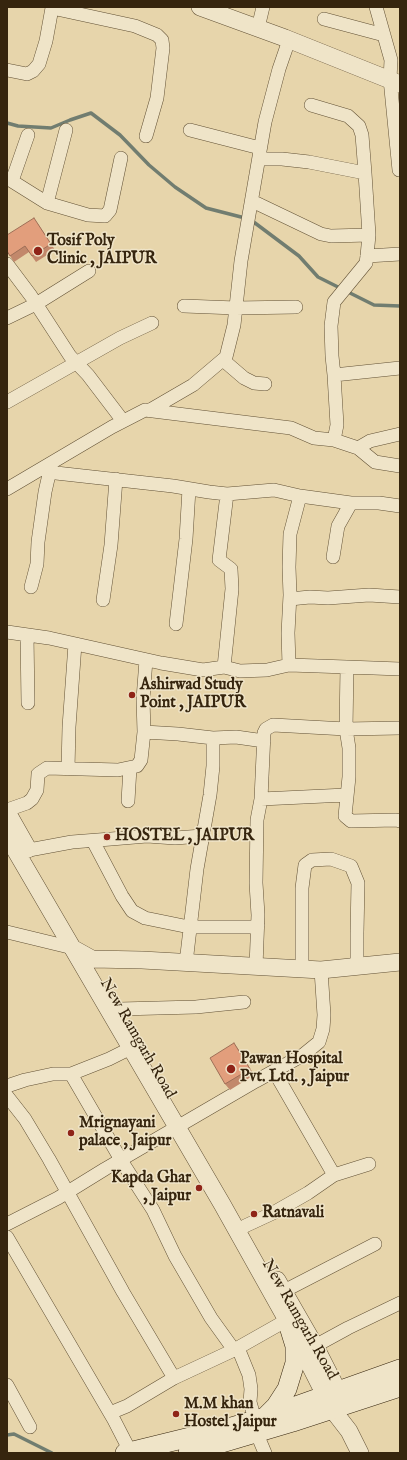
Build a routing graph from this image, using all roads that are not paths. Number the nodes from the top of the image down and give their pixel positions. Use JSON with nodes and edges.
{"nodes":[{"id":1,"x":263,"y":7,"type":"edge"},
{"id":2,"x":376,"y":7,"type":"edge"},
{"id":3,"x":52,"y":8,"type":"edge"},
{"id":4,"x":205,"y":8,"type":"edge"},
{"id":5,"x":324,"y":18,"type":"dead end"},
{"id":6,"x":258,"y":28,"type":"junction"},
{"id":7,"x":384,"y":35,"type":"junction"},
{"id":8,"x":289,"y":40,"type":"junction"},
{"id":9,"x":7,"y":70,"type":"edge"},
{"id":10,"x":395,"y":81,"type":"edge"},
{"id":11,"x":311,"y":105,"type":"dead end"},
{"id":12,"x":66,"y":130,"type":"dead end"},
{"id":13,"x":190,"y":130,"type":"dead end"},
{"id":14,"x":28,"y":135,"type":"dead end"},
{"id":15,"x":146,"y":136,"type":"dead end"},
{"id":16,"x":260,"y":154,"type":"junction"},
{"id":17,"x":121,"y":158,"type":"dead end"},
{"id":18,"x":399,"y":170,"type":"dead end"},
{"id":19,"x":365,"y":173,"type":"junction"},
{"id":20,"x":9,"y":180,"type":"edge"},
{"id":21,"x":47,"y":203,"type":"junction"},
{"id":22,"x":251,"y":203,"type":"junction"},
{"id":23,"x":370,"y":235,"type":"junction"},
{"id":24,"x":400,"y":254,"type":"edge"},
{"id":25,"x":367,"y":256,"type":"junction"},
{"id":26,"x":7,"y":264,"type":"edge"},
{"id":27,"x":90,"y":271,"type":"dead end"},
{"id":28,"x":36,"y":304,"type":"junction"},
{"id":29,"x":184,"y":306,"type":"dead end"},
{"id":30,"x":296,"y":307,"type":"dead end"},
{"id":31,"x":236,"y":308,"type":"junction"},
{"id":32,"x":7,"y":318,"type":"edge"},
{"id":33,"x":152,"y":324,"type":"dead end"},
{"id":34,"x":223,"y":360,"type":"junction"},
{"id":35,"x":77,"y":363,"type":"junction"},
{"id":36,"x":400,"y":368,"type":"edge"},
{"id":37,"x":334,"y":374,"type":"junction"},
{"id":38,"x":265,"y":384,"type":"dead end"},
{"id":39,"x":7,"y":402,"type":"edge"},
{"id":40,"x":150,"y":410,"type":"junction"},
{"id":41,"x":123,"y":421,"type":"junction"},
{"id":42,"x":400,"y":434,"type":"edge"},
{"id":43,"x":334,"y":440,"type":"junction"},
{"id":44,"x":358,"y":448,"type":"junction"},
{"id":45,"x":400,"y":466,"type":"edge"},
{"id":46,"x":46,"y":469,"type":"junction"},
{"id":47,"x":116,"y":479,"type":"junction"},
{"id":48,"x":7,"y":489,"type":"edge"},
{"id":49,"x":189,"y":489,"type":"junction"},
{"id":50,"x":227,"y":494,"type":"junction"},
{"id":51,"x":300,"y":496,"type":"junction"},
{"id":52,"x":351,"y":503,"type":"junction"},
{"id":53,"x":400,"y":506,"type":"edge"},
{"id":54,"x":333,"y":557,"type":"dead end"},
{"id":55,"x":31,"y":587,"type":"dead end"},
{"id":56,"x":400,"y":597,"type":"edge"},
{"id":57,"x":290,"y":599,"type":"junction"},
{"id":58,"x":103,"y":600,"type":"dead end"},
{"id":59,"x":176,"y":624,"type":"dead end"},
{"id":60,"x":7,"y":632,"type":"edge"},
{"id":61,"x":27,"y":635,"type":"junction"},
{"id":62,"x":75,"y":644,"type":"junction"},
{"id":63,"x":146,"y":660,"type":"junction"},
{"id":64,"x":289,"y":665,"type":"junction"},
{"id":65,"x":224,"y":667,"type":"junction"},
{"id":66,"x":347,"y":667,"type":"junction"},
{"id":67,"x":400,"y":669,"type":"edge"},
{"id":68,"x":28,"y":702,"type":"dead end"},
{"id":69,"x":400,"y":728,"type":"edge"},
{"id":70,"x":346,"y":729,"type":"junction"},
{"id":71,"x":144,"y":732,"type":"junction"},
{"id":72,"x":213,"y":738,"type":"junction"},
{"id":73,"x":264,"y":741,"type":"junction"},
{"id":74,"x":130,"y":768,"type":"junction"},
{"id":75,"x":68,"y":769,"type":"junction"},
{"id":76,"x":346,"y":796,"type":"junction"},
{"id":77,"x":261,"y":799,"type":"junction"},
{"id":78,"x":128,"y":801,"type":"dead end"},
{"id":79,"x":7,"y":811,"type":"edge"},
{"id":80,"x":400,"y":821,"type":"edge"},
{"id":81,"x":7,"y":836,"type":"edge"},
{"id":82,"x":202,"y":836,"type":"junction"},
{"id":83,"x":93,"y":841,"type":"junction"},
{"id":84,"x":29,"y":850,"type":"junction"},
{"id":85,"x":258,"y":925,"type":"junction"},
{"id":86,"x":189,"y":927,"type":"junction"},
{"id":87,"x":7,"y":932,"type":"edge"},
{"id":88,"x":73,"y":948,"type":"junction"},
{"id":89,"x":92,"y":959,"type":"junction"},
{"id":90,"x":400,"y":962,"type":"edge"},
{"id":91,"x":186,"y":963,"type":"junction"},
{"id":92,"x":256,"y":967,"type":"junction"},
{"id":93,"x":357,"y":967,"type":"junction"},
{"id":94,"x":302,"y":969,"type":"junction"},
{"id":95,"x":321,"y":970,"type":"junction"},
{"id":96,"x":244,"y":1002,"type":"dead end"},
{"id":97,"x":120,"y":1009,"type":"junction"},
{"id":98,"x":131,"y":1048,"type":"junction"},
{"id":99,"x":274,"y":1071,"type":"junction"},
{"id":100,"x":71,"y":1074,"type":"junction"},
{"id":101,"x":7,"y":1086,"type":"edge"},
{"id":102,"x":7,"y":1096,"type":"edge"},
{"id":103,"x":181,"y":1125,"type":"junction"},
{"id":104,"x":121,"y":1160,"type":"junction"},
{"id":105,"x":369,"y":1164,"type":"dead end"},
{"id":106,"x":334,"y":1174,"type":"junction"},
{"id":107,"x":68,"y":1192,"type":"junction"},
{"id":108,"x":7,"y":1224,"type":"edge"},
{"id":109,"x":245,"y":1226,"type":"junction"},
{"id":110,"x":7,"y":1237,"type":"edge"},
{"id":111,"x":375,"y":1244,"type":"dead end"},
{"id":112,"x":284,"y":1291,"type":"junction"},
{"id":113,"x":400,"y":1303,"type":"edge"},
{"id":114,"x":286,"y":1320,"type":"junction"},
{"id":115,"x":315,"y":1346,"type":"junction"},
{"id":116,"x":236,"y":1349,"type":"junction"},
{"id":117,"x":400,"y":1368,"type":"edge"},
{"id":118,"x":174,"y":1378,"type":"junction"},
{"id":119,"x":7,"y":1385,"type":"edge"},
{"id":120,"x":400,"y":1387,"type":"edge"},
{"id":121,"x":335,"y":1400,"type":"junction"},
{"id":122,"x":110,"y":1413,"type":"junction"},
{"id":123,"x":259,"y":1423,"type":"junction"},
{"id":124,"x":30,"y":1427,"type":"dead end"},
{"id":125,"x":207,"y":1451,"type":"edge"},
{"id":126,"x":129,"y":1453,"type":"edge"},
{"id":127,"x":188,"y":1453,"type":"edge"},
{"id":128,"x":265,"y":1453,"type":"edge"},
{"id":129,"x":360,"y":1453,"type":"edge"}],
"edges":[{"from":1,"to":6,"type":"street"},
{"from":2,"to":7,"type":"street"},
{"from":3,"to":9,"type":"street"},
{"from":3,"to":15,"type":"street"},
{"from":4,"to":6,"type":"street"},
{"from":5,"to":7,"type":"street"},
{"from":6,"to":8,"type":"street"},
{"from":7,"to":10,"type":"street"},
{"from":8,"to":10,"type":"street"},
{"from":8,"to":16,"type":"street"},
{"from":10,"to":18,"type":"street"},
{"from":11,"to":19,"type":"street"},
{"from":12,"to":21,"type":"street"},
{"from":13,"to":16,"type":"street"},
{"from":14,"to":20,"type":"street"},
{"from":16,"to":19,"type":"street"},
{"from":16,"to":22,"type":"street"},
{"from":17,"to":21,"type":"street"},
{"from":19,"to":23,"type":"street"},
{"from":20,"to":21,"type":"street"},
{"from":22,"to":23,"type":"street"},
{"from":22,"to":31,"type":"street"},
{"from":23,"to":25,"type":"street"},
{"from":24,"to":25,"type":"street"},
{"from":25,"to":37,"type":"street"},
{"from":26,"to":28,"type":"street"},
{"from":27,"to":28,"type":"street"},
{"from":28,"to":32,"type":"street"},
{"from":28,"to":35,"type":"street"},
{"from":29,"to":31,"type":"street"},
{"from":30,"to":31,"type":"street"},
{"from":31,"to":34,"type":"street"},
{"from":33,"to":35,"type":"street"},
{"from":34,"to":38,"type":"street"},
{"from":34,"to":40,"type":"street"},
{"from":35,"to":39,"type":"street"},
{"from":35,"to":41,"type":"street"},
{"from":36,"to":37,"type":"street"},
{"from":37,"to":43,"type":"street"},
{"from":40,"to":41,"type":"street"},
{"from":40,"to":43,"type":"street"},
{"from":41,"to":46,"type":"street"},
{"from":42,"to":44,"type":"street"},
{"from":43,"to":44,"type":"street"},
{"from":44,"to":45,"type":"street"},
{"from":46,"to":47,"type":"street"},
{"from":46,"to":48,"type":"street"},
{"from":46,"to":55,"type":"street"},
{"from":47,"to":49,"type":"street"},
{"from":47,"to":58,"type":"street"},
{"from":49,"to":50,"type":"street"},
{"from":49,"to":59,"type":"street"},
{"from":50,"to":51,"type":"street"},
{"from":50,"to":65,"type":"street"},
{"from":51,"to":52,"type":"street"},
{"from":51,"to":57,"type":"street"},
{"from":52,"to":53,"type":"street"},
{"from":52,"to":54,"type":"street"},
{"from":56,"to":57,"type":"street"},
{"from":57,"to":64,"type":"street"},
{"from":60,"to":61,"type":"street"},
{"from":61,"to":62,"type":"street"},
{"from":61,"to":68,"type":"street"},
{"from":62,"to":63,"type":"street"},
{"from":62,"to":75,"type":"street"},
{"from":63,"to":65,"type":"street"},
{"from":63,"to":71,"type":"street"},
{"from":64,"to":65,"type":"street"},
{"from":64,"to":66,"type":"street"},
{"from":66,"to":67,"type":"street"},
{"from":66,"to":70,"type":"street"},
{"from":69,"to":70,"type":"street"},
{"from":70,"to":73,"type":"street"},
{"from":70,"to":76,"type":"street"},
{"from":71,"to":72,"type":"street"},
{"from":71,"to":74,"type":"street"},
{"from":72,"to":73,"type":"street"},
{"from":72,"to":82,"type":"street"},
{"from":73,"to":77,"type":"street"},
{"from":74,"to":75,"type":"street"},
{"from":74,"to":78,"type":"street"},
{"from":75,"to":79,"type":"street"},
{"from":76,"to":77,"type":"street"},
{"from":76,"to":80,"type":"street"},
{"from":77,"to":85,"type":"street"},
{"from":79,"to":84,"type":"street","name":"New Ramgarh Road"},
{"from":81,"to":88,"type":"street","name":"New Ramgarh Road"},
{"from":82,"to":83,"type":"street"},
{"from":82,"to":86,"type":"street"},
{"from":83,"to":84,"type":"street"},
{"from":83,"to":86,"type":"street"},
{"from":84,"to":89,"type":"street","name":"New Ramgarh Road"},
{"from":85,"to":86,"type":"street"},
{"from":85,"to":92,"type":"street"},
{"from":86,"to":91,"type":"street"},
{"from":87,"to":88,"type":"street"},
{"from":88,"to":89,"type":"street"},
{"from":88,"to":98,"type":"street","name":"New Ramgarh Road"},
{"from":89,"to":91,"type":"street"},
{"from":89,"to":97,"type":"street","name":"New Ramgarh Road"},
{"from":90,"to":93,"type":"street"},
{"from":91,"to":92,"type":"street"},
{"from":92,"to":94,"type":"street"},
{"from":93,"to":94,"type":"street"},
{"from":93,"to":95,"type":"street"},
{"from":94,"to":95,"type":"street"},
{"from":95,"to":99,"type":"street"},
{"from":96,"to":97,"type":"street"},
{"from":97,"to":103,"type":"street","name":"New Ramgarh Road"},
{"from":98,"to":100,"type":"street"},
{"from":98,"to":103,"type":"street","name":"New Ramgarh Road"},
{"from":99,"to":103,"type":"street"},
{"from":99,"to":106,"type":"street"},
{"from":100,"to":101,"type":"street"},
{"from":100,"to":104,"type":"street"},
{"from":102,"to":107,"type":"street"},
{"from":103,"to":104,"type":"street"},
{"from":103,"to":109,"type":"street","name":"New Ramgarh Road"},
{"from":103,"to":114,"type":"street","name":"New Ramgarh Road"},
{"from":104,"to":107,"type":"street"},
{"from":104,"to":116,"type":"street"},
{"from":105,"to":106,"type":"street"},
{"from":106,"to":109,"type":"street"},
{"from":107,"to":108,"type":"street"},
{"from":107,"to":118,"type":"street"},
{"from":109,"to":112,"type":"street","name":"New Ramgarh Road"},
{"from":110,"to":122,"type":"street"},
{"from":111,"to":112,"type":"street"},
{"from":112,"to":115,"type":"street","name":"New Ramgarh Road"},
{"from":113,"to":115,"type":"street"},
{"from":114,"to":116,"type":"street"},
{"from":114,"to":121,"type":"street","name":"New Ramgarh Road"},
{"from":114,"to":123,"type":"main road"},
{"from":115,"to":121,"type":"street","name":"New Ramgarh Road"},
{"from":116,"to":118,"type":"street"},
{"from":116,"to":123,"type":"street"},
{"from":117,"to":121,"type":"main road","name":"New Ramgarh Road"},
{"from":118,"to":122,"type":"street"},
{"from":119,"to":124,"type":"street"},
{"from":120,"to":121,"type":"main road"},
{"from":121,"to":123,"type":"main road"},
{"from":121,"to":129,"type":"street"},
{"from":122,"to":126,"type":"street"},
{"from":123,"to":125,"type":"main road"},
{"from":123,"to":126,"type":"main road"},
{"from":123,"to":128,"type":"street"},
{"from":125,"to":127,"type":"main road"}]}
